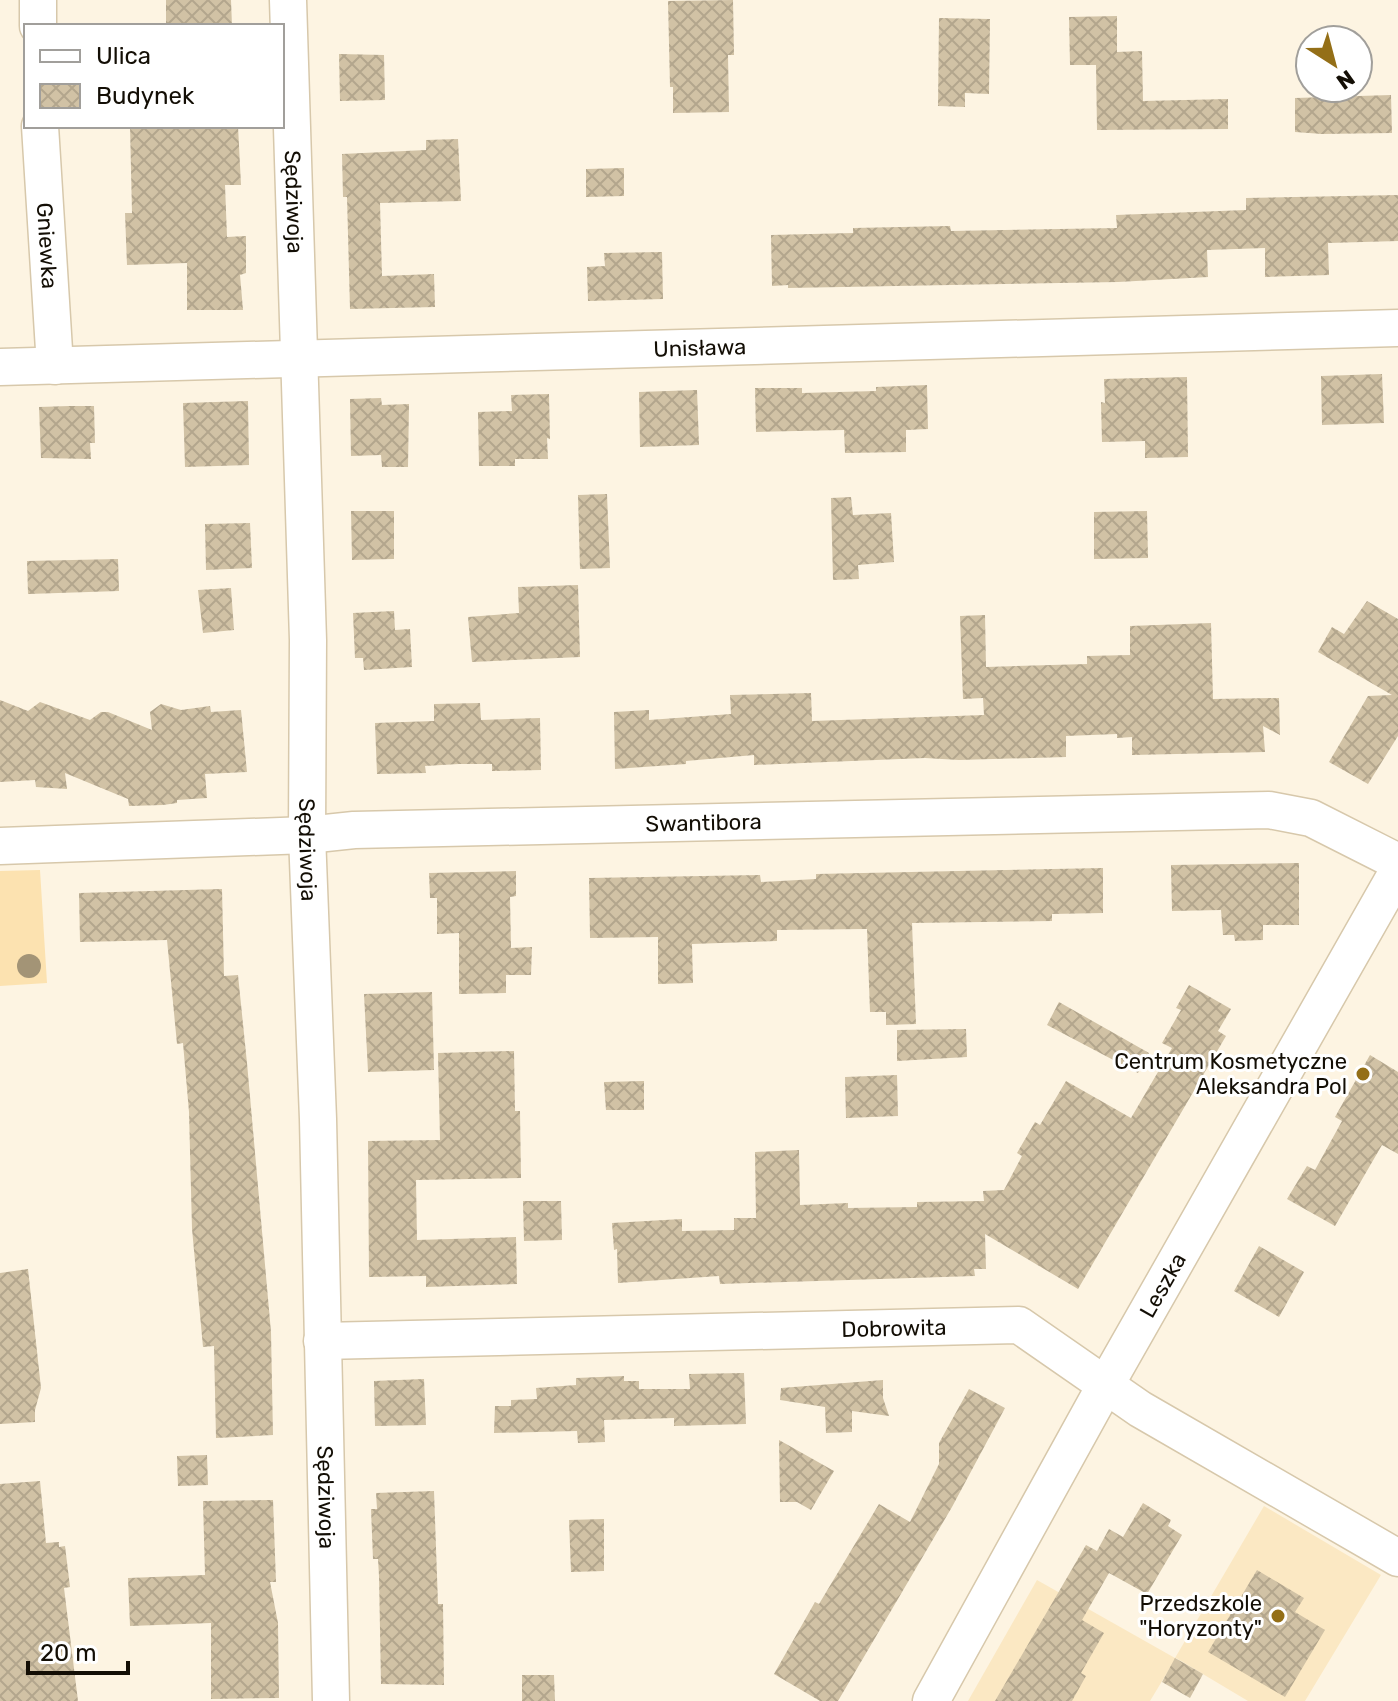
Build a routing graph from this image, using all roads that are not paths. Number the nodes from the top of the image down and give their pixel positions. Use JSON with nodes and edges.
{"nodes":[{"id":1,"x":38,"y":0,"type":"edge"},
{"id":2,"x":288,"y":0,"type":"edge"},
{"id":3,"x":38,"y":24,"type":"edge"},
{"id":4,"x":40,"y":128,"type":"edge"},
{"id":5,"x":1398,"y":328,"type":"edge"},
{"id":6,"x":298,"y":360,"type":"junction"},
{"id":7,"x":55,"y":366,"type":"junction"},
{"id":8,"x":0,"y":367,"type":"edge"},
{"id":9,"x":307,"y":835,"type":"junction"},
{"id":10,"x":0,"y":846,"type":"edge"},
{"id":11,"x":1398,"y":862,"type":"edge"},
{"id":12,"x":1398,"y":871,"type":"edge"},
{"id":13,"x":322,"y":1341,"type":"junction"},
{"id":14,"x":1105,"y":1386,"type":"junction"},
{"id":15,"x":1398,"y":1558,"type":"edge"},
{"id":16,"x":331,"y":1701,"type":"edge"},
{"id":17,"x":931,"y":1701,"type":"edge"}],
"edges":[{"from":1,"to":3,"type":"street"},
{"from":2,"to":6,"type":"street","name":"Sędziwoja"},
{"from":4,"to":7,"type":"street","name":"Gniewka"},
{"from":5,"to":6,"type":"street","name":"Unisława"},
{"from":6,"to":7,"type":"street","name":"Unisława"},
{"from":6,"to":9,"type":"street","name":"Sędziwoja"},
{"from":7,"to":8,"type":"street","name":"Unisława"},
{"from":9,"to":10,"type":"street","name":"Swantibora"},
{"from":9,"to":11,"type":"street","name":"Swantibora"},
{"from":9,"to":13,"type":"street","name":"Sędziwoja"},
{"from":12,"to":14,"type":"street","name":"Leszka"},
{"from":13,"to":14,"type":"street","name":"Dobrowita"},
{"from":13,"to":16,"type":"street","name":"Sędziwoja"},
{"from":14,"to":15,"type":"street","name":"Dobrowita"},
{"from":14,"to":17,"type":"street","name":"Leszka"}]}
